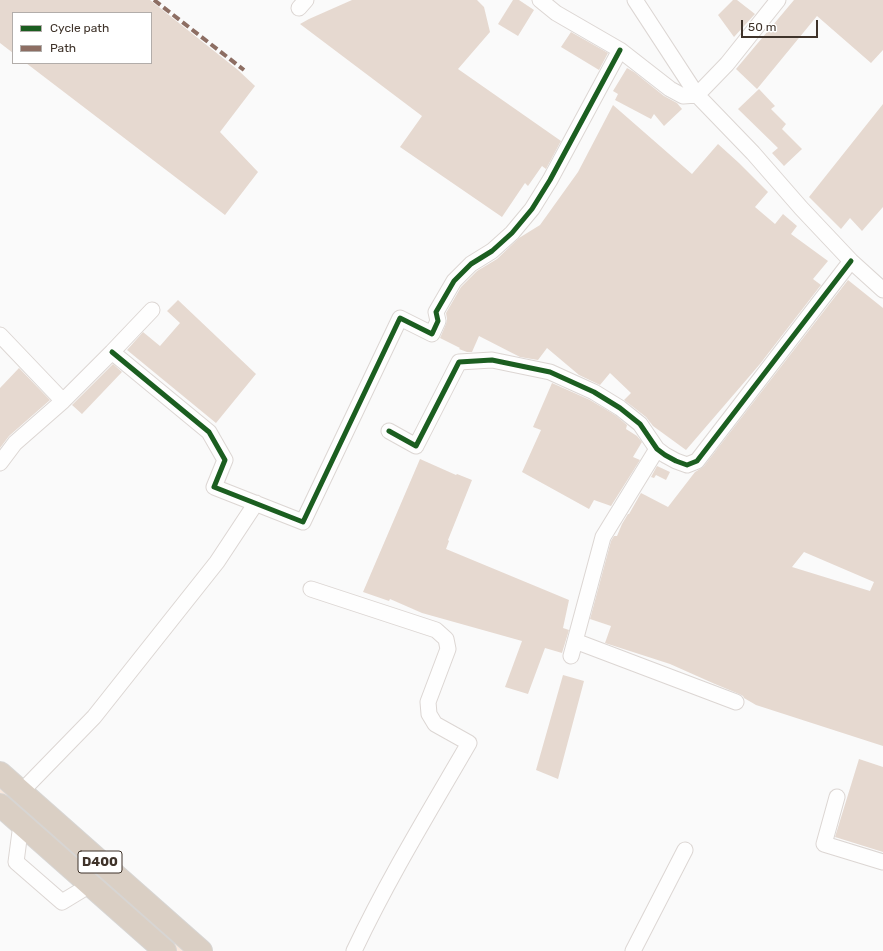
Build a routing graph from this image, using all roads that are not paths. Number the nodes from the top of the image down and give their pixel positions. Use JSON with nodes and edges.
{"nodes":[{"id":1,"x":540,"y":0,"type":"edge"},
{"id":2,"x":635,"y":0,"type":"edge"},
{"id":3,"x":778,"y":0,"type":"edge"},
{"id":4,"x":620,"y":50,"type":"junction"},
{"id":5,"x":697,"y":95,"type":"junction"},
{"id":6,"x":851,"y":261,"type":"junction"},
{"id":7,"x":883,"y":290,"type":"edge"},
{"id":8,"x":152,"y":310,"type":"dead end"},
{"id":9,"x":0,"y":335,"type":"edge"},
{"id":10,"x":112,"y":352,"type":"junction"},
{"id":11,"x":63,"y":401,"type":"junction"},
{"id":12,"x":389,"y":431,"type":"dead end"},
{"id":13,"x":657,"y":449,"type":"junction"},
{"id":14,"x":0,"y":463,"type":"edge"},
{"id":15,"x":256,"y":503,"type":"junction"},
{"id":16,"x":311,"y":589,"type":"dead end"},
{"id":17,"x":736,"y":702,"type":"dead end"},
{"id":18,"x":0,"y":773,"type":"edge"},
{"id":19,"x":21,"y":792,"type":"junction"},
{"id":20,"x":837,"y":798,"type":"dead end"},
{"id":21,"x":1,"y":809,"type":"edge"},
{"id":22,"x":21,"y":824,"type":"junction"},
{"id":23,"x":685,"y":850,"type":"dead end"},
{"id":24,"x":883,"y":862,"type":"edge"},
{"id":25,"x":90,"y":885,"type":"junction"},
{"id":26,"x":165,"y":951,"type":"edge"},
{"id":27,"x":201,"y":951,"type":"edge"},
{"id":28,"x":354,"y":951,"type":"edge"},
{"id":29,"x":633,"y":951,"type":"edge"}],
"edges":[{"from":1,"to":4,"type":"street"},
{"from":2,"to":5,"type":"street"},
{"from":3,"to":5,"type":"street"},
{"from":4,"to":5,"type":"street"},
{"from":4,"to":15,"type":"street"},
{"from":5,"to":6,"type":"street"},
{"from":6,"to":7,"type":"street"},
{"from":6,"to":13,"type":"street"},
{"from":8,"to":10,"type":"street"},
{"from":9,"to":11,"type":"street"},
{"from":10,"to":11,"type":"street"},
{"from":10,"to":15,"type":"street"},
{"from":11,"to":14,"type":"street"},
{"from":12,"to":13,"type":"street"},
{"from":13,"to":17,"type":"street"},
{"from":15,"to":19,"type":"street"},
{"from":16,"to":28,"type":"street"},
{"from":18,"to":19,"type":"highway","number":"D400"},
{"from":19,"to":27,"type":"highway","number":"D400"},
{"from":20,"to":24,"type":"street"},
{"from":21,"to":22,"type":"highway","number":"D400"},
{"from":22,"to":25,"type":"highway","number":"D400"},
{"from":22,"to":25,"type":"street"},
{"from":23,"to":29,"type":"street"},
{"from":25,"to":26,"type":"highway","number":"D400"}]}
